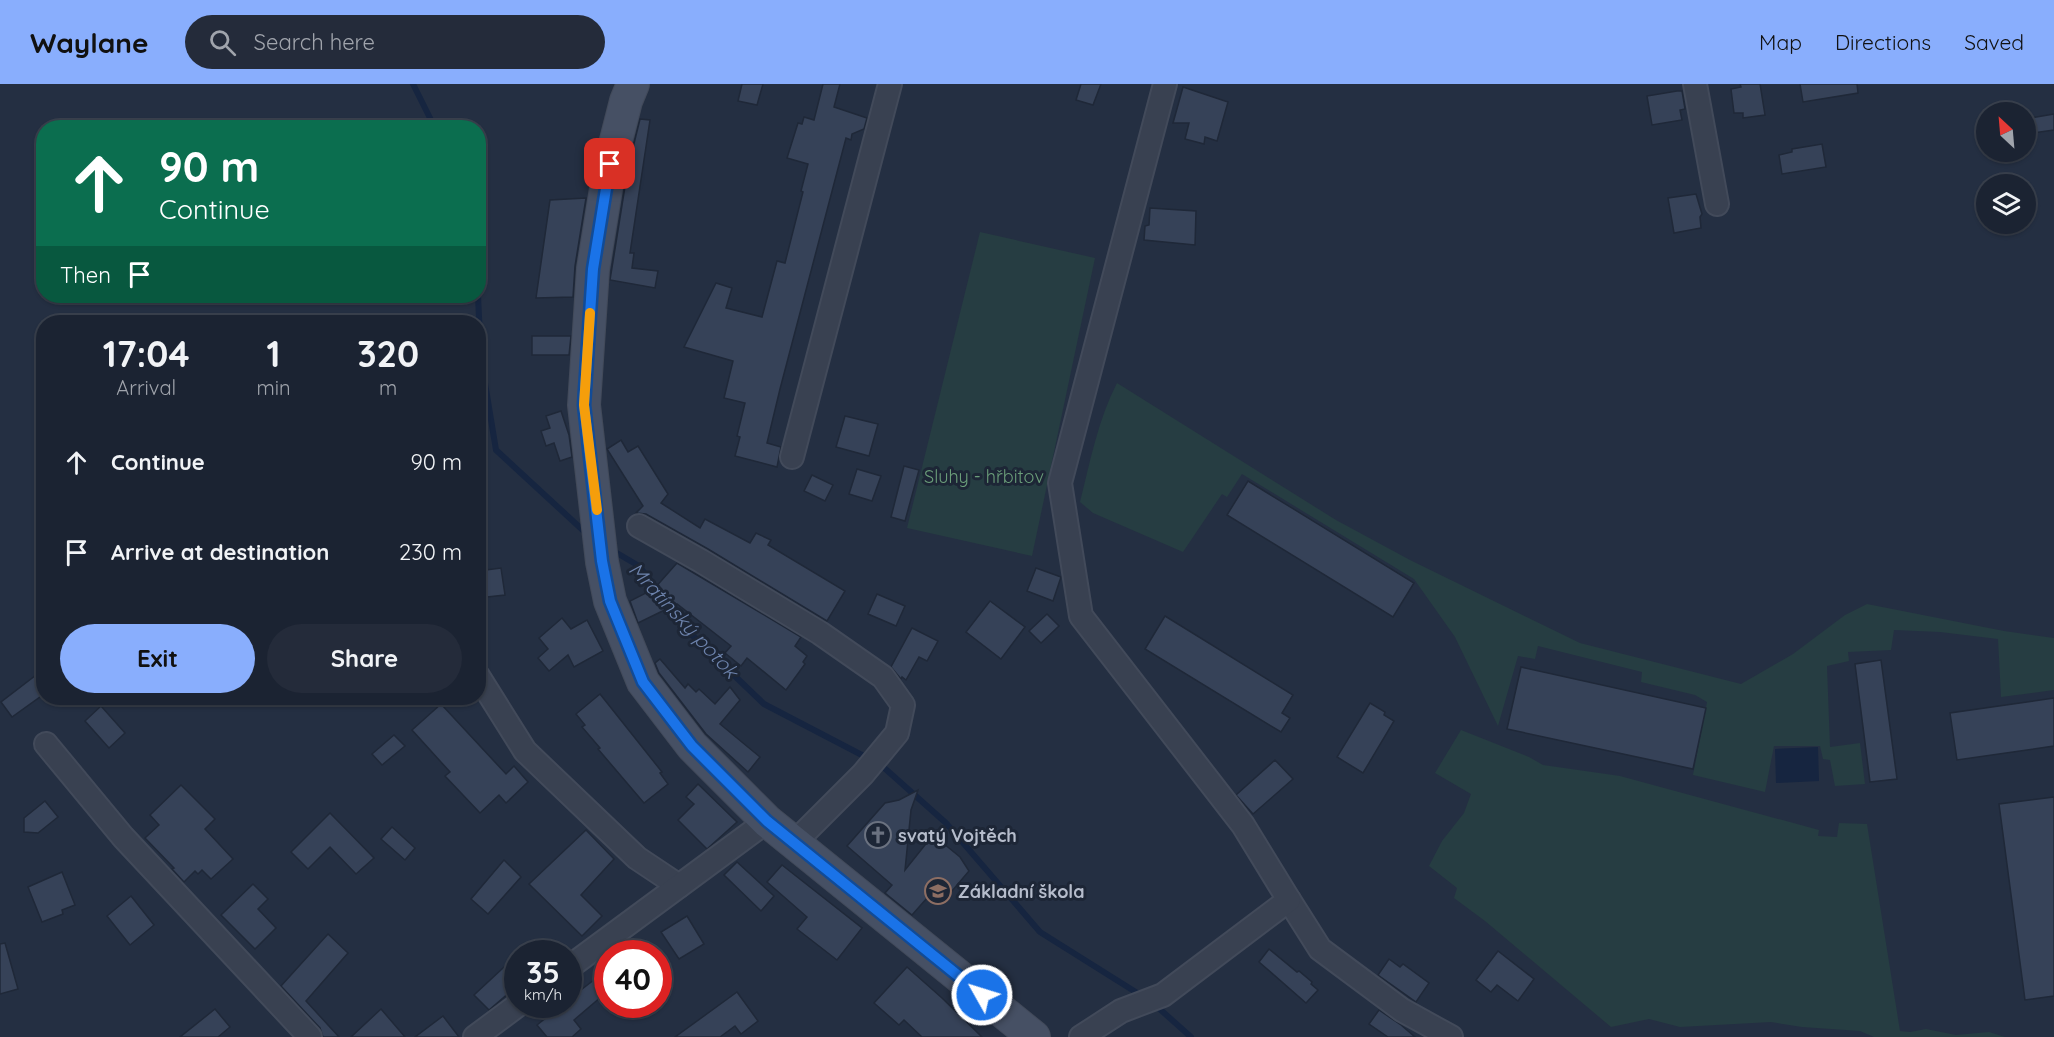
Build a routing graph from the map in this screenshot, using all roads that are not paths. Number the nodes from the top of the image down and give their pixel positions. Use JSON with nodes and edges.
{"nodes":[{"id":1,"x":633,"y":84,"type":"edge"},
{"id":2,"x":890,"y":84,"type":"edge"},
{"id":3,"x":1165,"y":84,"type":"edge"},
{"id":4,"x":1695,"y":84,"type":"edge"},
{"id":5,"x":1717,"y":204,"type":"dead end"},
{"id":6,"x":792,"y":457,"type":"dead end"},
{"id":7,"x":639,"y":526,"type":"dead end"},
{"id":8,"x":486,"y":689,"type":"edge"},
{"id":9,"x":46,"y":744,"type":"dead end"},
{"id":10,"x":767,"y":821,"type":"junction"},
{"id":11,"x":794,"y":843,"type":"junction"},
{"id":12,"x":679,"y":886,"type":"junction"},
{"id":13,"x":1289,"y":900,"type":"junction"},
{"id":14,"x":582,"y":958,"type":"edge"},
{"id":15,"x":504,"y":1015,"type":"edge"},
{"id":16,"x":310,"y":1037,"type":"edge"},
{"id":17,"x":475,"y":1037,"type":"edge"},
{"id":18,"x":1034,"y":1037,"type":"edge"},
{"id":19,"x":1082,"y":1037,"type":"edge"},
{"id":20,"x":1451,"y":1037,"type":"edge"}],
"edges":[{"from":1,"to":10,"type":"street"},
{"from":2,"to":6,"type":"street"},
{"from":3,"to":13,"type":"street"},
{"from":4,"to":5,"type":"street"},
{"from":7,"to":11,"type":"street"},
{"from":8,"to":12,"type":"street"},
{"from":9,"to":16,"type":"street"},
{"from":10,"to":11,"type":"street"},
{"from":10,"to":12,"type":"street"},
{"from":11,"to":18,"type":"street"},
{"from":12,"to":14,"type":"street"},
{"from":13,"to":19,"type":"street"},
{"from":13,"to":20,"type":"street"},
{"from":15,"to":17,"type":"street"}]}
